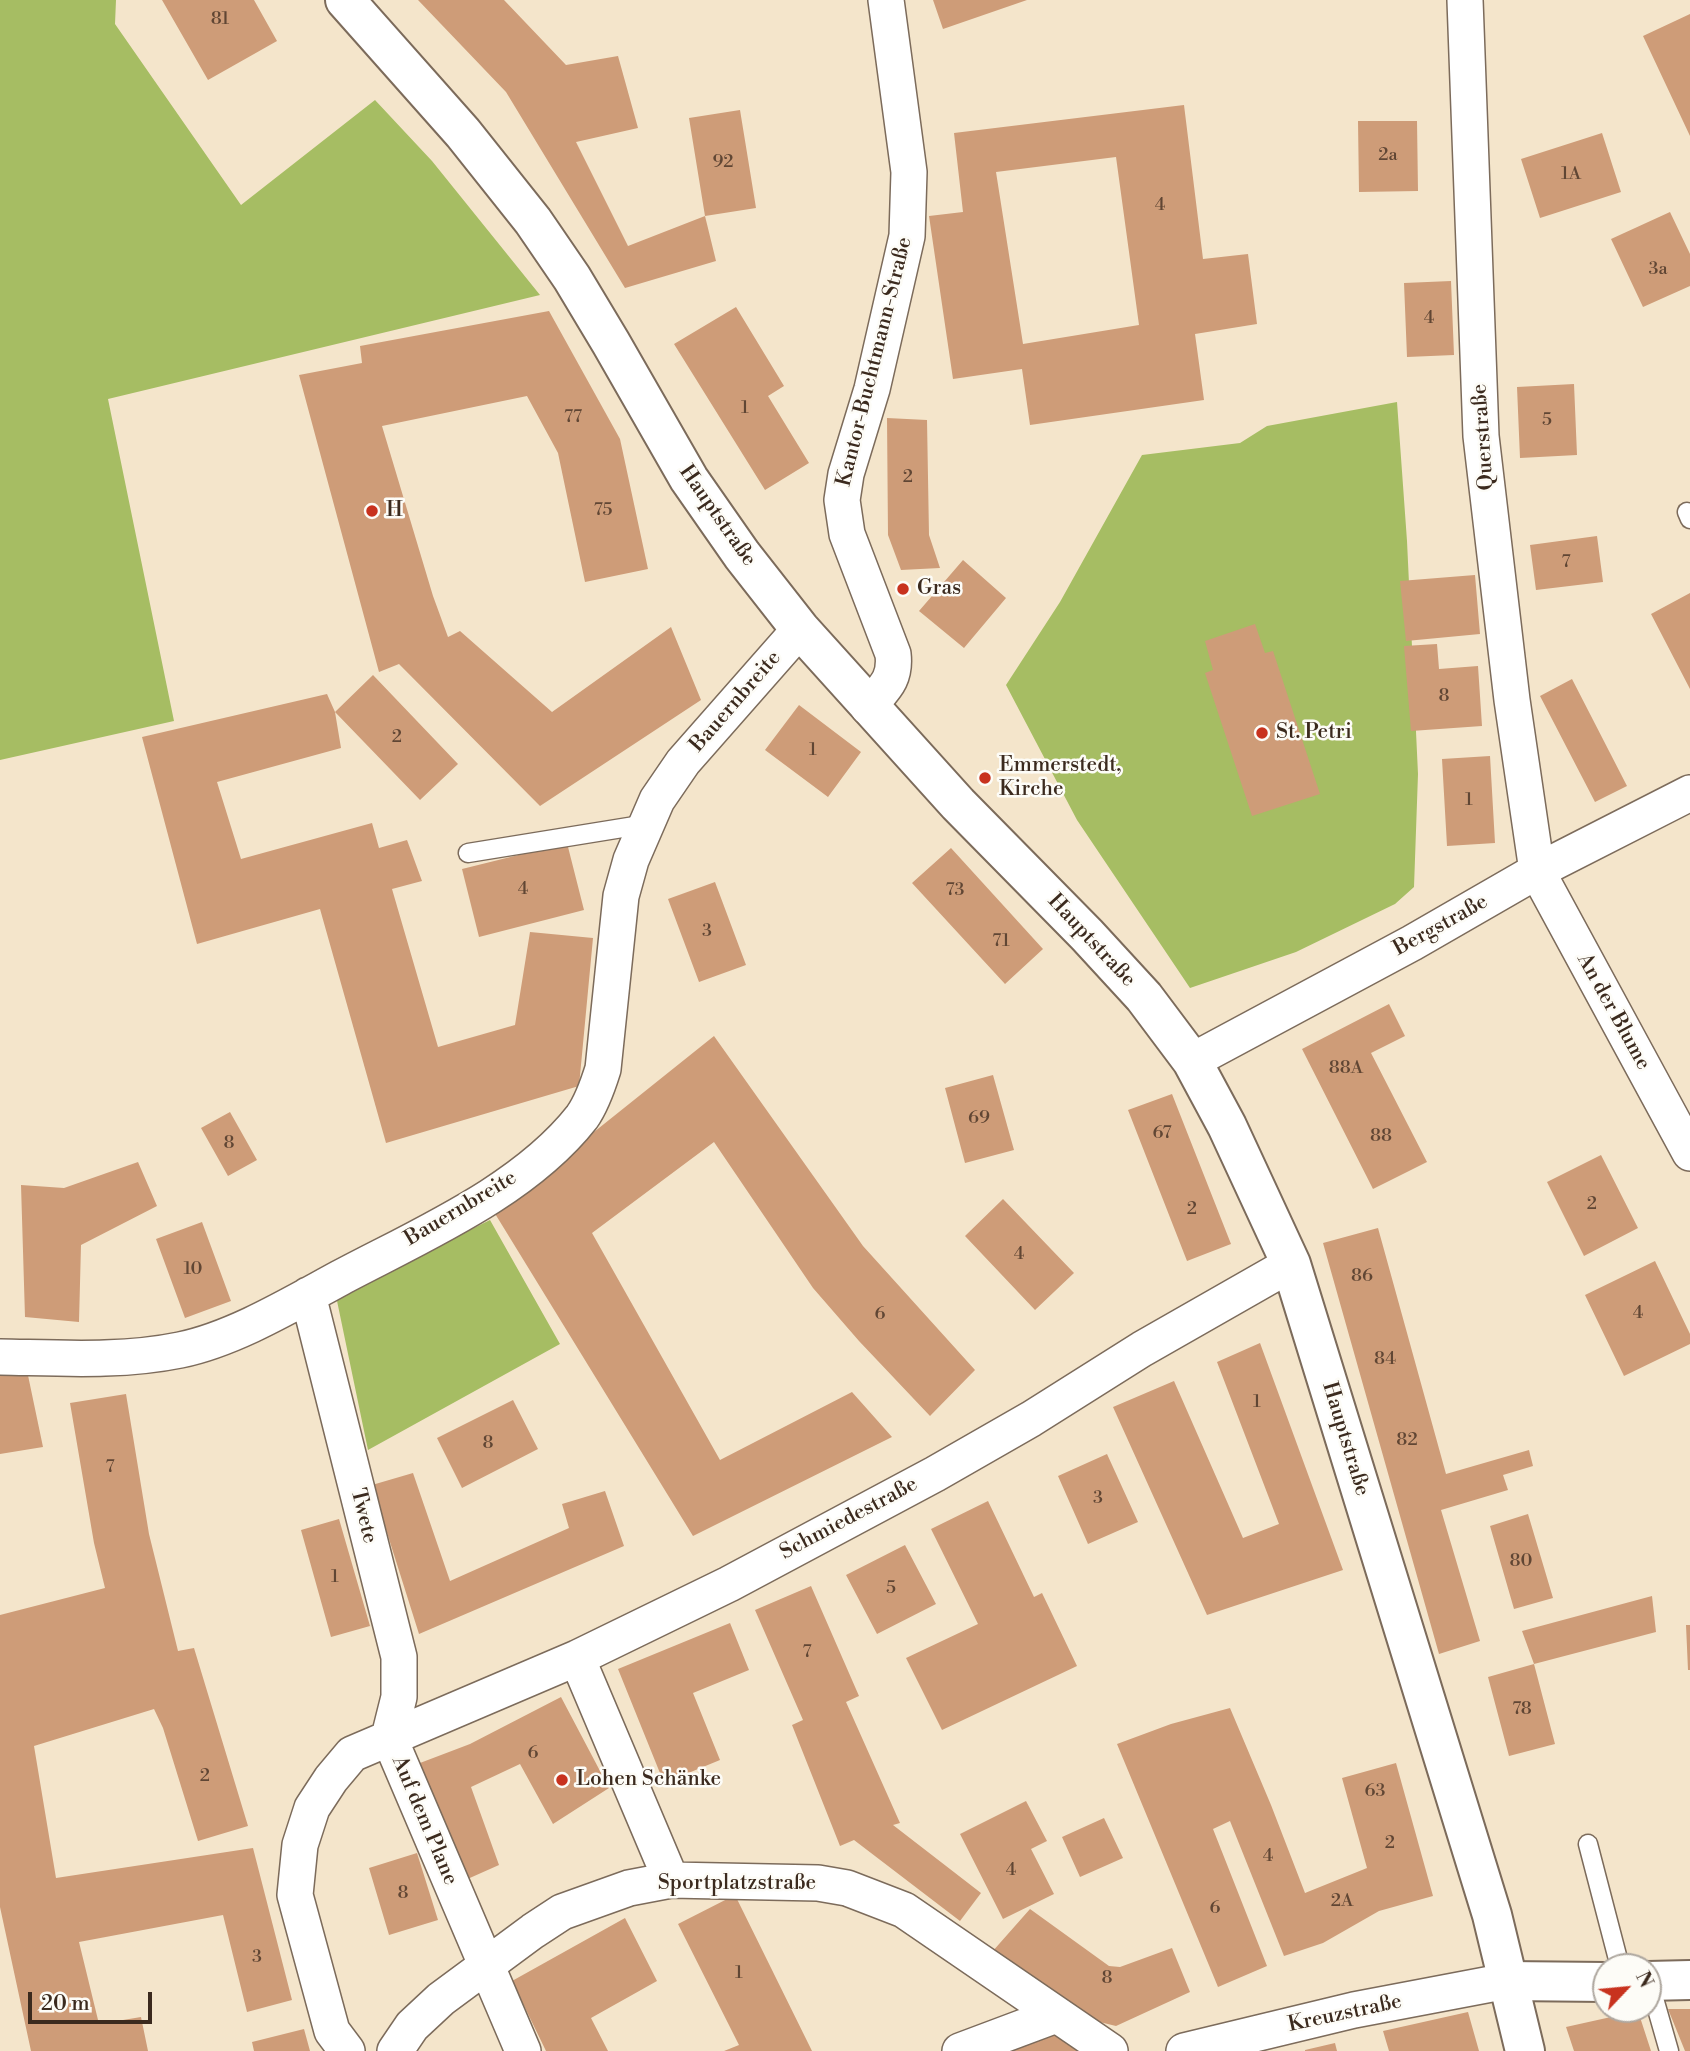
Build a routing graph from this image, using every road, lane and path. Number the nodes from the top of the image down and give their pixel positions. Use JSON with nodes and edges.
{"nodes":[{"id":1,"x":345,"y":0,"type":"edge"},
{"id":2,"x":886,"y":0,"type":"edge"},
{"id":3,"x":1465,"y":0,"type":"edge"},
{"id":4,"x":800,"y":629,"type":"junction"},
{"id":5,"x":868,"y":706,"type":"junction"},
{"id":6,"x":1690,"y":793,"type":"edge"},
{"id":7,"x":647,"y":824,"type":"junction"},
{"id":8,"x":468,"y":853,"type":"dead end"},
{"id":9,"x":1536,"y":872,"type":"junction"},
{"id":10,"x":1192,"y":1061,"type":"junction"},
{"id":11,"x":1690,"y":1153,"type":"edge"},
{"id":12,"x":1291,"y":1264,"type":"junction"},
{"id":13,"x":308,"y":1295,"type":"junction"},
{"id":14,"x":0,"y":1356,"type":"edge"},
{"id":15,"x":577,"y":1658,"type":"junction"},
{"id":16,"x":389,"y":1737,"type":"junction"},
{"id":17,"x":1588,"y":1844,"type":"dead end"},
{"id":18,"x":671,"y":1880,"type":"junction"},
{"id":19,"x":1630,"y":1953,"type":"edge"},
{"id":20,"x":487,"y":1968,"type":"junction"},
{"id":21,"x":1662,"y":1978,"type":"edge"},
{"id":22,"x":1690,"y":1980,"type":"edge"},
{"id":23,"x":1507,"y":1981,"type":"junction"},
{"id":24,"x":1592,"y":1982,"type":"edge"},
{"id":25,"x":1056,"y":2015,"type":"junction"},
{"id":26,"x":1658,"y":2023,"type":"edge"},
{"id":27,"x":347,"y":2051,"type":"edge"},
{"id":28,"x":395,"y":2051,"type":"edge"},
{"id":29,"x":523,"y":2051,"type":"edge"},
{"id":30,"x":960,"y":2051,"type":"edge"},
{"id":31,"x":1110,"y":2051,"type":"edge"},
{"id":32,"x":1184,"y":2051,"type":"edge"},
{"id":33,"x":1525,"y":2051,"type":"edge"},
{"id":34,"x":1669,"y":2051,"type":"edge"}],
"edges":[{"from":1,"to":4,"type":"main road","name":"Hauptstraße"},
{"from":2,"to":5,"type":"street","name":"Kantor-Buchtmann-Straße"},
{"from":3,"to":9,"type":"street","name":"Querstraße"},
{"from":4,"to":5,"type":"main road","name":"Hauptstraße"},
{"from":4,"to":7,"type":"street","name":"Bauernbreite"},
{"from":5,"to":10,"type":"main road","name":"Hauptstraße"},
{"from":6,"to":9,"type":"street","name":"Bergstraße"},
{"from":7,"to":8,"type":"lane"},
{"from":7,"to":13,"type":"street","name":"Bauernbreite"},
{"from":9,"to":10,"type":"street","name":"Bergstraße"},
{"from":9,"to":11,"type":"street","name":"An der Blume"},
{"from":10,"to":12,"type":"main road","name":"Hauptstraße"},
{"from":12,"to":15,"type":"street","name":"Schmiedestraße"},
{"from":12,"to":23,"type":"main road","name":"Hauptstraße"},
{"from":13,"to":14,"type":"street","name":"Bauernbreite"},
{"from":13,"to":16,"type":"street","name":"Twete"},
{"from":15,"to":16,"type":"street","name":"Schmiedestraße"},
{"from":15,"to":18,"type":"street"},
{"from":16,"to":20,"type":"street","name":"Auf dem Plane"},
{"from":16,"to":27,"type":"street","name":"Auf dem Plane"},
{"from":17,"to":19,"type":"lane"},
{"from":18,"to":20,"type":"street","name":"Sportplatzstraße"},
{"from":18,"to":25,"type":"street","name":"Sportplatzstraße"},
{"from":20,"to":28,"type":"street","name":"Sportplatzstraße"},
{"from":20,"to":29,"type":"street","name":"Auf dem Plane"},
{"from":21,"to":22,"type":"main road"},
{"from":23,"to":24,"type":"main road"},
{"from":23,"to":32,"type":"street","name":"Kreuzstraße"},
{"from":23,"to":33,"type":"main road","name":"Hauptstraße"},
{"from":25,"to":30,"type":"street"},
{"from":25,"to":31,"type":"street"},
{"from":26,"to":34,"type":"lane"}]}
